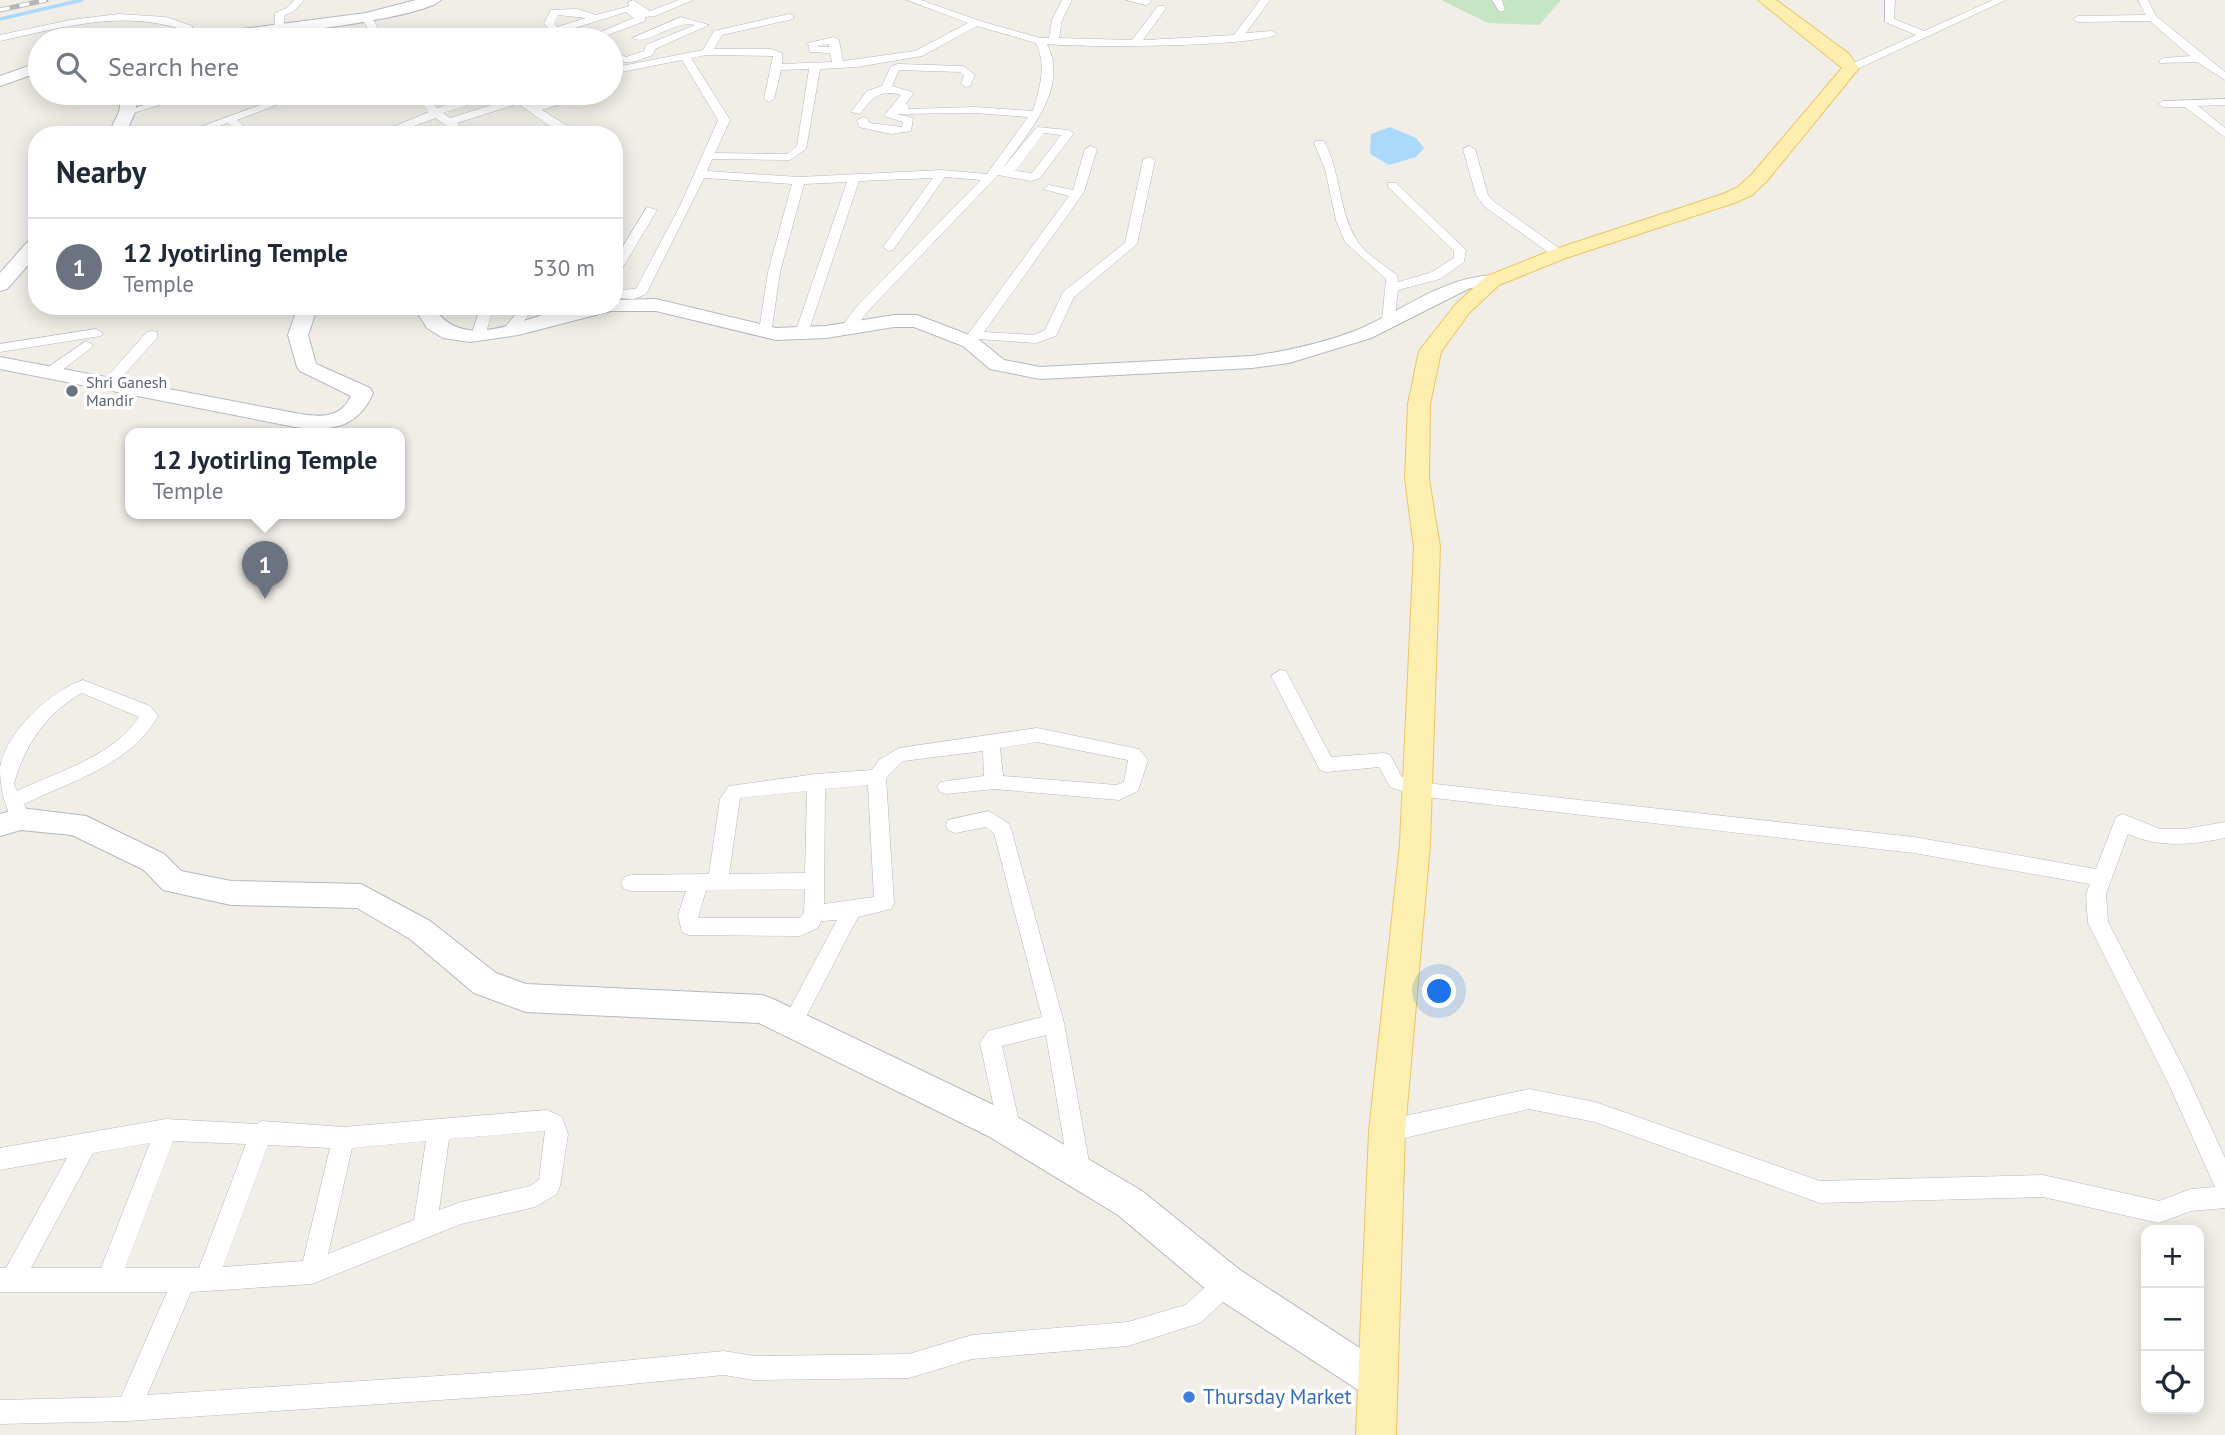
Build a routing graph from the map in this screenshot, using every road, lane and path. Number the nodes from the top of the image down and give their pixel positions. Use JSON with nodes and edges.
{"nodes":[{"id":1,"x":299,"y":0,"type":"edge"},
{"id":2,"x":434,"y":0,"type":"edge"},
{"id":3,"x":446,"y":0,"type":"edge"},
{"id":4,"x":613,"y":0,"type":"edge"},
{"id":5,"x":634,"y":0,"type":"edge"},
{"id":6,"x":688,"y":0,"type":"edge"},
{"id":7,"x":912,"y":0,"type":"edge"},
{"id":8,"x":1067,"y":0,"type":"edge"},
{"id":9,"x":1131,"y":0,"type":"edge"},
{"id":10,"x":1265,"y":0,"type":"edge"},
{"id":11,"x":1766,"y":0,"type":"edge"},
{"id":12,"x":1890,"y":0,"type":"edge"},
{"id":13,"x":2001,"y":0,"type":"edge"},
{"id":14,"x":2143,"y":0,"type":"edge"},
{"id":15,"x":1146,"y":2,"type":"dead end"},
{"id":16,"x":1161,"y":8,"type":"dead end"},
{"id":17,"x":553,"y":9,"type":"dead end"},
{"id":18,"x":589,"y":10,"type":"edge"},
{"id":19,"x":789,"y":17,"type":"dead end"},
{"id":20,"x":2152,"y":18,"type":"junction"},
{"id":21,"x":367,"y":19,"type":"junction"},
{"id":22,"x":2078,"y":19,"type":"dead end"},
{"id":23,"x":579,"y":22,"type":"junction"},
{"id":24,"x":975,"y":23,"type":"junction"},
{"id":25,"x":49,"y":28,"type":"edge"},
{"id":26,"x":188,"y":28,"type":"edge"},
{"id":27,"x":279,"y":28,"type":"edge"},
{"id":28,"x":301,"y":28,"type":"edge"},
{"id":29,"x":373,"y":28,"type":"edge"},
{"id":30,"x":555,"y":28,"type":"edge"},
{"id":31,"x":557,"y":28,"type":"edge"},
{"id":32,"x":589,"y":28,"type":"edge"},
{"id":33,"x":618,"y":28,"type":"edge"},
{"id":34,"x":28,"y":32,"type":"edge"},
{"id":35,"x":1272,"y":34,"type":"dead end"},
{"id":36,"x":1923,"y":34,"type":"junction"},
{"id":37,"x":637,"y":37,"type":"dead end"},
{"id":38,"x":1239,"y":37,"type":"junction"},
{"id":39,"x":0,"y":38,"type":"edge"},
{"id":40,"x":1040,"y":41,"type":"junction"},
{"id":41,"x":1053,"y":42,"type":"junction"},
{"id":42,"x":1135,"y":43,"type":"junction"},
{"id":43,"x":834,"y":50,"type":"dead end"},
{"id":44,"x":707,"y":52,"type":"junction"},
{"id":45,"x":649,"y":53,"type":"junction"},
{"id":46,"x":685,"y":57,"type":"junction"},
{"id":47,"x":2199,"y":60,"type":"junction"},
{"id":48,"x":623,"y":61,"type":"edge"},
{"id":49,"x":2164,"y":61,"type":"dead end"},
{"id":50,"x":658,"y":62,"type":"junction"},
{"id":51,"x":818,"y":63,"type":"junction"},
{"id":52,"x":627,"y":64,"type":"junction"},
{"id":53,"x":838,"y":64,"type":"junction"},
{"id":54,"x":857,"y":64,"type":"junction"},
{"id":55,"x":623,"y":66,"type":"edge"},
{"id":56,"x":776,"y":66,"type":"junction"},
{"id":57,"x":895,"y":68,"type":"junction"},
{"id":58,"x":1852,"y":68,"type":"junction"},
{"id":59,"x":28,"y":69,"type":"edge"},
{"id":60,"x":2225,"y":77,"type":"edge"},
{"id":61,"x":0,"y":78,"type":"edge"},
{"id":62,"x":966,"y":84,"type":"dead end"},
{"id":63,"x":886,"y":88,"type":"junction"},
{"id":64,"x":911,"y":95,"type":"dead end"},
{"id":65,"x":769,"y":99,"type":"dead end"},
{"id":66,"x":2225,"y":102,"type":"edge"},
{"id":67,"x":2187,"y":103,"type":"junction"},
{"id":68,"x":2163,"y":104,"type":"dead end"},
{"id":69,"x":128,"y":105,"type":"edge"},
{"id":70,"x":151,"y":105,"type":"edge"},
{"id":71,"x":269,"y":105,"type":"edge"},
{"id":72,"x":429,"y":105,"type":"edge"},
{"id":73,"x":458,"y":105,"type":"edge"},
{"id":74,"x":504,"y":105,"type":"edge"},
{"id":75,"x":533,"y":105,"type":"edge"},
{"id":76,"x":127,"y":112,"type":"junction"},
{"id":77,"x":435,"y":112,"type":"junction"},
{"id":78,"x":1035,"y":114,"type":"junction"},
{"id":79,"x":230,"y":119,"type":"junction"},
{"id":80,"x":449,"y":122,"type":"junction"},
{"id":81,"x":121,"y":126,"type":"edge"},
{"id":82,"x":209,"y":126,"type":"edge"},
{"id":83,"x":238,"y":126,"type":"edge"},
{"id":84,"x":403,"y":126,"type":"edge"},
{"id":85,"x":454,"y":126,"type":"edge"},
{"id":86,"x":560,"y":126,"type":"edge"},
{"id":87,"x":2225,"y":134,"type":"edge"},
{"id":88,"x":1320,"y":143,"type":"dead end"},
{"id":89,"x":1091,"y":149,"type":"dead end"},
{"id":90,"x":1469,"y":149,"type":"dead end"},
{"id":91,"x":709,"y":156,"type":"junction"},
{"id":92,"x":1149,"y":160,"type":"dead end"},
{"id":93,"x":942,"y":173,"type":"junction"},
{"id":94,"x":702,"y":174,"type":"junction"},
{"id":95,"x":998,"y":174,"type":"junction"},
{"id":96,"x":854,"y":179,"type":"junction"},
{"id":97,"x":799,"y":181,"type":"junction"},
{"id":98,"x":1392,"y":186,"type":"dead end"},
{"id":99,"x":1049,"y":188,"type":"dead end"},
{"id":100,"x":1076,"y":194,"type":"junction"},
{"id":101,"x":651,"y":210,"type":"dead end"},
{"id":102,"x":890,"y":247,"type":"dead end"},
{"id":103,"x":28,"y":252,"type":"edge"},
{"id":104,"x":1559,"y":254,"type":"junction"},
{"id":105,"x":623,"y":257,"type":"edge"},
{"id":106,"x":3,"y":276,"type":"edge"},
{"id":107,"x":1492,"y":281,"type":"junction"},
{"id":108,"x":1393,"y":287,"type":"junction"},
{"id":109,"x":623,"y":294,"type":"edge"},
{"id":110,"x":623,"y":306,"type":"edge"},
{"id":111,"x":305,"y":315,"type":"edge"},
{"id":112,"x":428,"y":315,"type":"edge"},
{"id":113,"x":485,"y":315,"type":"edge"},
{"id":114,"x":522,"y":315,"type":"edge"},
{"id":115,"x":570,"y":315,"type":"edge"},
{"id":116,"x":1389,"y":321,"type":"junction"},
{"id":117,"x":511,"y":329,"type":"junction"},
{"id":118,"x":846,"y":330,"type":"junction"},
{"id":119,"x":766,"y":331,"type":"junction"},
{"id":120,"x":96,"y":333,"type":"dead end"},
{"id":121,"x":802,"y":333,"type":"junction"},
{"id":122,"x":152,"y":335,"type":"dead end"},
{"id":123,"x":478,"y":336,"type":"junction"},
{"id":124,"x":972,"y":338,"type":"junction"},
{"id":125,"x":86,"y":345,"type":"dead end"},
{"id":126,"x":0,"y":348,"type":"edge"},
{"id":127,"x":0,"y":363,"type":"edge"},
{"id":128,"x":49,"y":373,"type":"junction"},
{"id":129,"x":109,"y":383,"type":"junction"},
{"id":130,"x":1280,"y":676,"type":"dead end"},
{"id":131,"x":990,"y":743,"type":"junction"},
{"id":132,"x":877,"y":776,"type":"junction"},
{"id":133,"x":816,"y":781,"type":"junction"},
{"id":134,"x":994,"y":782,"type":"junction"},
{"id":135,"x":946,"y":787,"type":"dead end"},
{"id":136,"x":1417,"y":789,"type":"junction"},
{"id":137,"x":12,"y":815,"type":"edge"},
{"id":138,"x":955,"y":825,"type":"dead end"},
{"id":139,"x":2225,"y":830,"type":"edge"},
{"id":140,"x":2103,"y":877,"type":"junction"},
{"id":141,"x":816,"y":881,"type":"junction"},
{"id":142,"x":708,"y":882,"type":"junction"},
{"id":143,"x":631,"y":883,"type":"dead end"},
{"id":144,"x":852,"y":910,"type":"junction"},
{"id":145,"x":814,"y":914,"type":"junction"},
{"id":146,"x":1054,"y":1023,"type":"junction"},
{"id":147,"x":791,"y":1025,"type":"junction"},
{"id":148,"x":166,"y":1130,"type":"junction"},
{"id":149,"x":439,"y":1130,"type":"junction"},
{"id":150,"x":1010,"y":1131,"type":"junction"},
{"id":151,"x":1387,"y":1131,"type":"junction"},
{"id":152,"x":262,"y":1132,"type":"junction"},
{"id":153,"x":343,"y":1138,"type":"junction"},
{"id":154,"x":87,"y":1143,"type":"junction"},
{"id":155,"x":0,"y":1159,"type":"edge"},
{"id":156,"x":1080,"y":1173,"type":"junction"},
{"id":157,"x":2225,"y":1183,"type":"edge"},
{"id":158,"x":2225,"y":1197,"type":"edge"},
{"id":159,"x":425,"y":1226,"type":"junction"},
{"id":160,"x":312,"y":1272,"type":"junction"},
{"id":161,"x":6,"y":1280,"type":"edge"},
{"id":162,"x":195,"y":1280,"type":"junction"},
{"id":163,"x":108,"y":1281,"type":"junction"},
{"id":164,"x":1227,"y":1283,"type":"junction"},
{"id":165,"x":1379,"y":1382,"type":"junction"},
{"id":166,"x":128,"y":1409,"type":"junction"},
{"id":167,"x":0,"y":1412,"type":"edge"},
{"id":168,"x":1376,"y":1435,"type":"edge"}],
"edges":[{"from":1,"to":27,"type":"street"},
{"from":2,"to":21,"type":"street"},
{"from":3,"to":21,"type":"street"},
{"from":4,"to":18,"type":"street"},
{"from":5,"to":6,"type":"street"},
{"from":7,"to":24,"type":"street"},
{"from":8,"to":41,"type":"street"},
{"from":9,"to":15,"type":"street"},
{"from":10,"to":38,"type":"street"},
{"from":11,"to":58,"type":"main road"},
{"from":12,"to":36,"type":"street"},
{"from":13,"to":36,"type":"street"},
{"from":14,"to":20,"type":"street"},
{"from":16,"to":42,"type":"street"},
{"from":17,"to":18,"type":"street"},
{"from":18,"to":23,"type":"street"},
{"from":18,"to":30,"type":"street"},
{"from":18,"to":33,"type":"street"},
{"from":19,"to":44,"type":"street"},
{"from":20,"to":22,"type":"street"},
{"from":20,"to":47,"type":"street"},
{"from":21,"to":28,"type":"street"},
{"from":21,"to":29,"type":"street"},
{"from":23,"to":31,"type":"street"},
{"from":23,"to":32,"type":"street"},
{"from":24,"to":40,"type":"street"},
{"from":24,"to":54,"type":"street"},
{"from":25,"to":26,"type":"street"},
{"from":34,"to":39,"type":"street"},
{"from":35,"to":38,"type":"street"},
{"from":36,"to":58,"type":"street"},
{"from":37,"to":45,"type":"street"},
{"from":38,"to":42,"type":"street"},
{"from":40,"to":41,"type":"street"},
{"from":40,"to":78,"type":"street"},
{"from":41,"to":42,"type":"street"},
{"from":43,"to":53,"type":"street"},
{"from":44,"to":46,"type":"street"},
{"from":44,"to":56,"type":"street"},
{"from":45,"to":50,"type":"street"},
{"from":45,"to":52,"type":"street"},
{"from":46,"to":50,"type":"street"},
{"from":46,"to":91,"type":"street"},
{"from":47,"to":49,"type":"street"},
{"from":47,"to":60,"type":"street"},
{"from":48,"to":52,"type":"street"},
{"from":50,"to":52,"type":"street"},
{"from":51,"to":53,"type":"street"},
{"from":51,"to":56,"type":"street"},
{"from":51,"to":91,"type":"street"},
{"from":52,"to":55,"type":"street"},
{"from":53,"to":54,"type":"street"},
{"from":54,"to":57,"type":"street"},
{"from":56,"to":65,"type":"street"},
{"from":57,"to":62,"type":"street"},
{"from":57,"to":63,"type":"street"},
{"from":58,"to":104,"type":"main road"},
{"from":59,"to":61,"type":"street"},
{"from":63,"to":63,"type":"street"},
{"from":64,"to":78,"type":"street"},
{"from":66,"to":67,"type":"street"},
{"from":67,"to":68,"type":"street"},
{"from":67,"to":87,"type":"street"},
{"from":69,"to":76,"type":"street"},
{"from":70,"to":76,"type":"street"},
{"from":71,"to":79,"type":"street"},
{"from":72,"to":77,"type":"street"},
{"from":73,"to":77,"type":"street"},
{"from":74,"to":80,"type":"street"},
{"from":75,"to":86,"type":"street"},
{"from":76,"to":81,"type":"street"},
{"from":77,"to":80,"type":"street"},
{"from":77,"to":84,"type":"street"},
{"from":78,"to":95,"type":"street"},
{"from":79,"to":82,"type":"street"},
{"from":79,"to":83,"type":"street"},
{"from":80,"to":85,"type":"street"},
{"from":88,"to":108,"type":"street"},
{"from":89,"to":100,"type":"street"},
{"from":90,"to":104,"type":"street"},
{"from":91,"to":94,"type":"street"},
{"from":92,"to":124,"type":"street"},
{"from":93,"to":95,"type":"street"},
{"from":93,"to":96,"type":"street"},
{"from":93,"to":102,"type":"street"},
{"from":94,"to":97,"type":"street"},
{"from":94,"to":109,"type":"street"},
{"from":95,"to":95,"type":"street"},
{"from":95,"to":118,"type":"street"},
{"from":96,"to":97,"type":"street"},
{"from":96,"to":121,"type":"street"},
{"from":97,"to":119,"type":"street"},
{"from":98,"to":108,"type":"street"},
{"from":99,"to":100,"type":"street"},
{"from":100,"to":124,"type":"street"},
{"from":101,"to":105,"type":"street"},
{"from":103,"to":106,"type":"street"},
{"from":104,"to":107,"type":"main road"},
{"from":107,"to":116,"type":"street"},
{"from":107,"to":136,"type":"main road"},
{"from":108,"to":116,"type":"street"},
{"from":110,"to":119,"type":"street"},
{"from":111,"to":129,"type":"street"},
{"from":112,"to":123,"type":"street"},
{"from":113,"to":123,"type":"street"},
{"from":114,"to":117,"type":"street"},
{"from":115,"to":117,"type":"street"},
{"from":116,"to":124,"type":"street"},
{"from":117,"to":123,"type":"street"},
{"from":118,"to":121,"type":"street"},
{"from":118,"to":124,"type":"street"},
{"from":119,"to":121,"type":"street"},
{"from":120,"to":126,"type":"street"},
{"from":122,"to":129,"type":"street"},
{"from":125,"to":128,"type":"street"},
{"from":127,"to":128,"type":"street"},
{"from":128,"to":129,"type":"street"},
{"from":130,"to":136,"type":"street"},
{"from":131,"to":132,"type":"street"},
{"from":131,"to":134,"type":"street"},
{"from":131,"to":134,"type":"street"},
{"from":132,"to":133,"type":"street"},
{"from":132,"to":144,"type":"street"},
{"from":133,"to":141,"type":"street"},
{"from":133,"to":142,"type":"street"},
{"from":134,"to":135,"type":"street"},
{"from":136,"to":140,"type":"street"},
{"from":136,"to":151,"type":"main road"},
{"from":137,"to":137,"type":"street"},
{"from":137,"to":147,"type":"street"},
{"from":138,"to":146,"type":"street"},
{"from":139,"to":140,"type":"street"},
{"from":140,"to":157,"type":"street"},
{"from":141,"to":142,"type":"street"},
{"from":141,"to":145,"type":"street"},
{"from":142,"to":143,"type":"street"},
{"from":142,"to":145,"type":"street"},
{"from":144,"to":145,"type":"street"},
{"from":144,"to":147,"type":"street"},
{"from":146,"to":150,"type":"street"},
{"from":146,"to":156,"type":"street"},
{"from":147,"to":150,"type":"street"},
{"from":148,"to":152,"type":"street"},
{"from":148,"to":154,"type":"street"},
{"from":148,"to":163,"type":"street"},
{"from":149,"to":153,"type":"street"},
{"from":149,"to":159,"type":"street"},
{"from":149,"to":159,"type":"street"},
{"from":150,"to":156,"type":"street"},
{"from":151,"to":158,"type":"street"},
{"from":151,"to":165,"type":"main road"},
{"from":152,"to":153,"type":"street"},
{"from":152,"to":162,"type":"street"},
{"from":153,"to":160,"type":"street"},
{"from":154,"to":155,"type":"street"},
{"from":154,"to":161,"type":"street"},
{"from":156,"to":164,"type":"street"},
{"from":159,"to":160,"type":"street"},
{"from":160,"to":162,"type":"street"},
{"from":161,"to":163,"type":"street"},
{"from":162,"to":163,"type":"street"},
{"from":162,"to":166,"type":"street"},
{"from":164,"to":165,"type":"street"},
{"from":164,"to":166,"type":"street"},
{"from":165,"to":168,"type":"main road"},
{"from":166,"to":167,"type":"street"}]}
